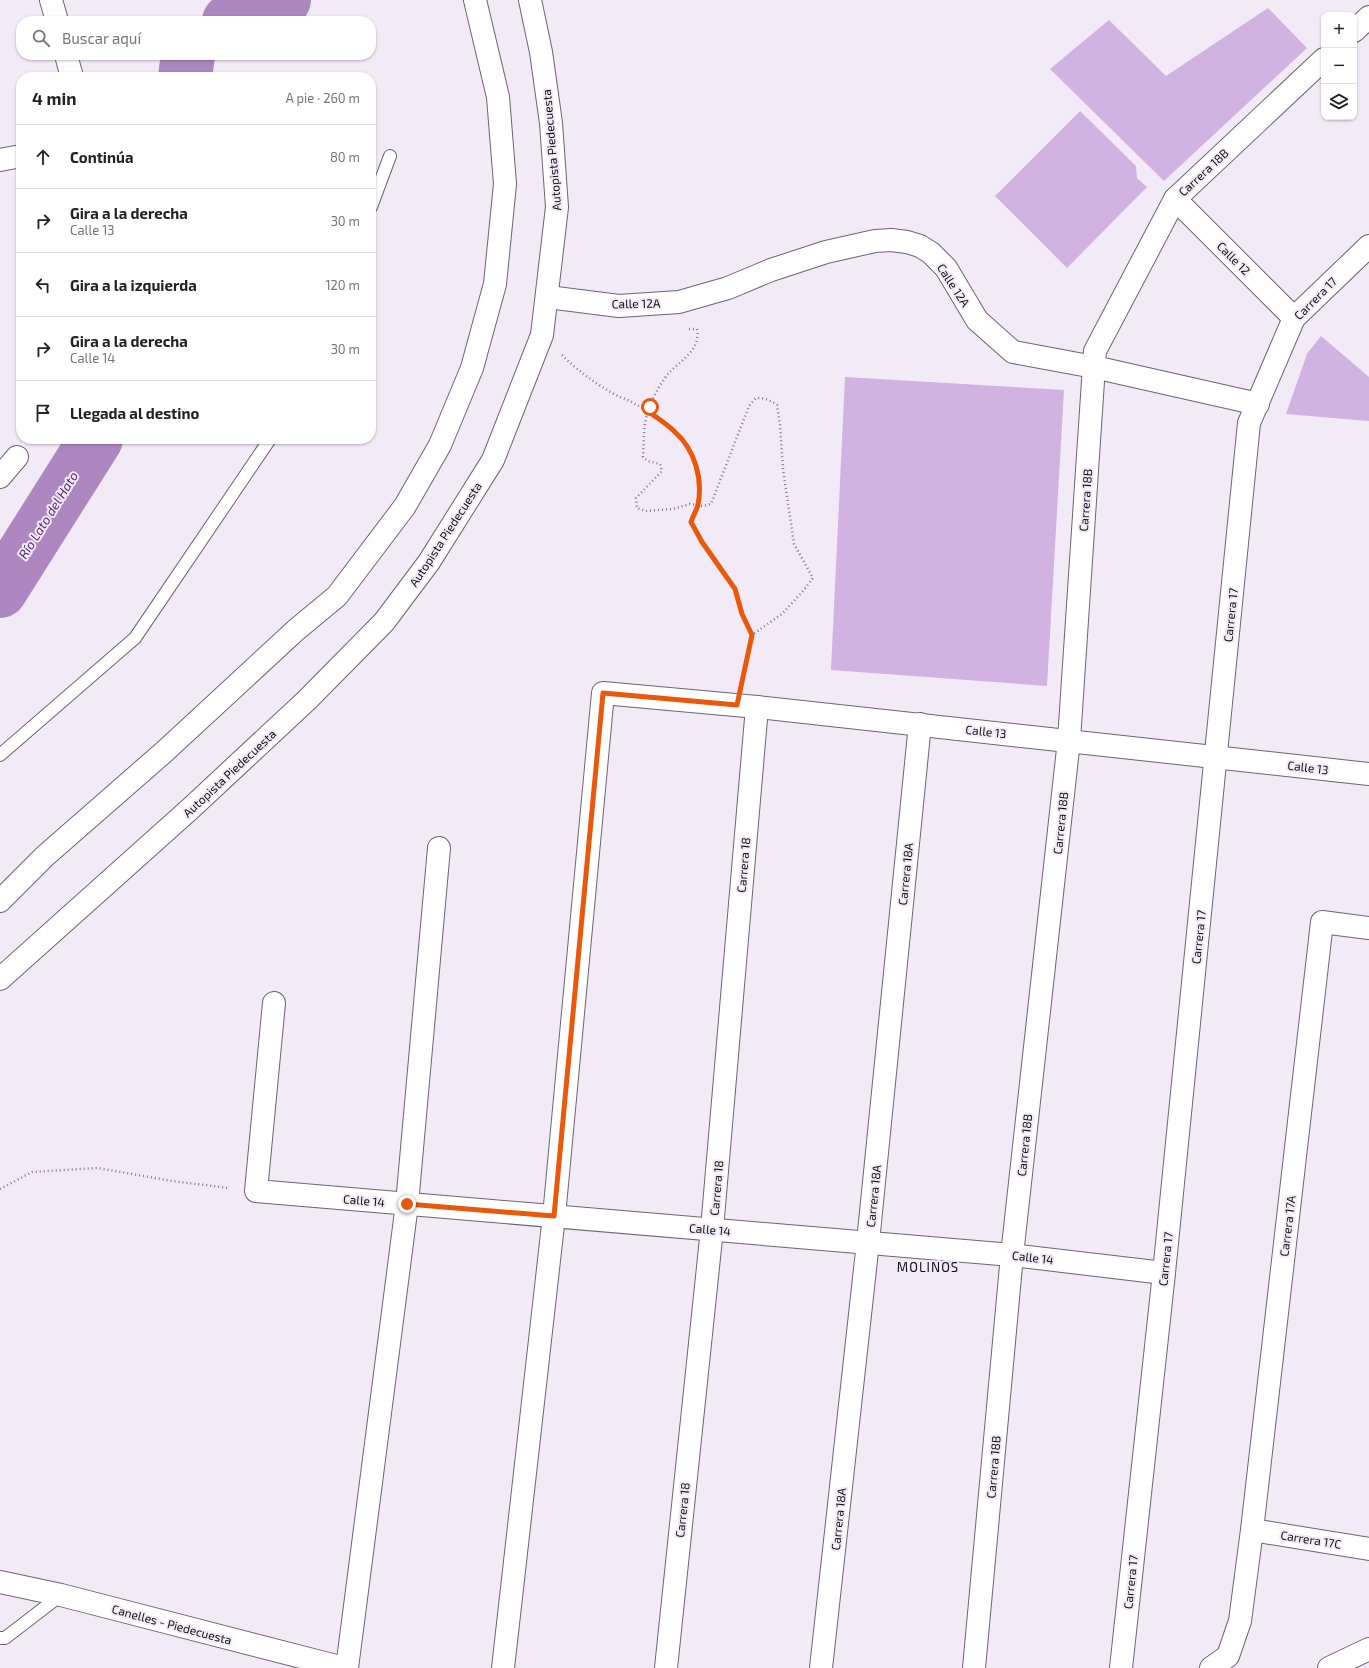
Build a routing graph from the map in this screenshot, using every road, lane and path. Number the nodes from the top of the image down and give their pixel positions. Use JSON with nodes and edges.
{"nodes":[{"id":1,"x":51,"y":0,"type":"edge"},
{"id":2,"x":475,"y":0,"type":"edge"},
{"id":3,"x":530,"y":0,"type":"edge"},
{"id":4,"x":55,"y":16,"type":"edge"},
{"id":5,"x":1369,"y":17,"type":"edge"},
{"id":6,"x":1357,"y":28,"type":"edge"},
{"id":7,"x":67,"y":60,"type":"edge"},
{"id":8,"x":1321,"y":62,"type":"edge"},
{"id":9,"x":71,"y":72,"type":"edge"},
{"id":10,"x":390,"y":156,"type":"dead end"},
{"id":11,"x":16,"y":157,"type":"edge"},
{"id":12,"x":0,"y":160,"type":"edge"},
{"id":13,"x":376,"y":194,"type":"edge"},
{"id":14,"x":1175,"y":198,"type":"junction"},
{"id":15,"x":1369,"y":246,"type":"edge"},
{"id":16,"x":548,"y":297,"type":"junction"},
{"id":17,"x":1294,"y":318,"type":"junction"},
{"id":18,"x":681,"y":329,"type":"dead end"},
{"id":19,"x":542,"y":335,"type":"junction"},
{"id":20,"x":1094,"y":367,"type":"junction"},
{"id":21,"x":1258,"y":404,"type":"junction"},
{"id":22,"x":648,"y":411,"type":"junction"},
{"id":23,"x":267,"y":444,"type":"edge"},
{"id":24,"x":17,"y":457,"type":"dead end"},
{"id":25,"x":0,"y":477,"type":"edge"},
{"id":26,"x":698,"y":505,"type":"junction"},
{"id":27,"x":752,"y":635,"type":"junction"},
{"id":28,"x":747,"y":706,"type":"junction"},
{"id":29,"x":920,"y":724,"type":"junction"},
{"id":30,"x":1069,"y":740,"type":"junction"},
{"id":31,"x":0,"y":754,"type":"edge"},
{"id":32,"x":1216,"y":756,"type":"junction"},
{"id":33,"x":1369,"y":774,"type":"edge"},
{"id":34,"x":439,"y":848,"type":"dead end"},
{"id":35,"x":0,"y":900,"type":"edge"},
{"id":36,"x":1369,"y":928,"type":"edge"},
{"id":37,"x":0,"y":979,"type":"edge"},
{"id":38,"x":274,"y":1003,"type":"dead end"},
{"id":39,"x":0,"y":1189,"type":"edge"},
{"id":40,"x":256,"y":1191,"type":"junction"},
{"id":41,"x":407,"y":1204,"type":"junction"},
{"id":42,"x":554,"y":1216,"type":"junction"},
{"id":43,"x":712,"y":1229,"type":"junction"},
{"id":44,"x":868,"y":1242,"type":"junction"},
{"id":45,"x":1012,"y":1255,"type":"junction"},
{"id":46,"x":1164,"y":1273,"type":"junction"},
{"id":47,"x":1252,"y":1530,"type":"junction"},
{"id":48,"x":1369,"y":1549,"type":"edge"},
{"id":49,"x":0,"y":1582,"type":"edge"},
{"id":50,"x":61,"y":1595,"type":"junction"},
{"id":51,"x":0,"y":1638,"type":"edge"},
{"id":52,"x":1369,"y":1649,"type":"edge"},
{"id":53,"x":344,"y":1668,"type":"edge"},
{"id":54,"x":347,"y":1668,"type":"edge"},
{"id":55,"x":503,"y":1668,"type":"edge"},
{"id":56,"x":666,"y":1668,"type":"edge"},
{"id":57,"x":821,"y":1668,"type":"edge"},
{"id":58,"x":974,"y":1668,"type":"edge"},
{"id":59,"x":1121,"y":1668,"type":"edge"},
{"id":60,"x":1211,"y":1668,"type":"edge"},
{"id":61,"x":1329,"y":1668,"type":"edge"}],
"edges":[{"from":1,"to":4,"type":"main road"},
{"from":2,"to":35,"type":"main road"},
{"from":3,"to":16,"type":"main road","name":"Autopista Piedecuesta"},
{"from":5,"to":6,"type":"main road"},
{"from":7,"to":9,"type":"main road"},
{"from":8,"to":14,"type":"main road","name":"Carrera 18B"},
{"from":10,"to":13,"type":"lane"},
{"from":11,"to":12,"type":"main road"},
{"from":14,"to":17,"type":"main road","name":"Calle 12"},
{"from":14,"to":20,"type":"main road","name":"Carrera 18B"},
{"from":15,"to":17,"type":"main road","name":"Carrera 17"},
{"from":16,"to":19,"type":"main road","name":"Autopista Piedecuesta"},
{"from":16,"to":20,"type":"main road","name":"Calle 12A"},
{"from":17,"to":21,"type":"main road","name":"Carrera 17"},
{"from":18,"to":22,"type":"path"},
{"from":19,"to":22,"type":"path"},
{"from":19,"to":37,"type":"main road","name":"Autopista Piedecuesta"},
{"from":20,"to":21,"type":"main road","name":"Calle 12A"},
{"from":20,"to":30,"type":"main road","name":"Carrera 18B"},
{"from":21,"to":32,"type":"main road","name":"Carrera 17"},
{"from":22,"to":26,"type":"path"},
{"from":22,"to":26,"type":"path"},
{"from":23,"to":31,"type":"lane"},
{"from":24,"to":25,"type":"main road"},
{"from":26,"to":27,"type":"path"},
{"from":26,"to":27,"type":"path"},
{"from":27,"to":28,"type":"path"},
{"from":28,"to":29,"type":"main road","name":"Calle 13"},
{"from":28,"to":42,"type":"main road","name":"Calle 13"},
{"from":28,"to":43,"type":"main road","name":"Carrera 18"},
{"from":29,"to":30,"type":"main road","name":"Calle 13"},
{"from":29,"to":44,"type":"main road","name":"Carrera 18A"},
{"from":30,"to":32,"type":"main road","name":"Calle 13"},
{"from":30,"to":45,"type":"main road","name":"Carrera 18B"},
{"from":32,"to":33,"type":"main road","name":"Calle 13"},
{"from":32,"to":46,"type":"main road","name":"Carrera 17"},
{"from":34,"to":41,"type":"main road"},
{"from":36,"to":47,"type":"main road","name":"Carrera 17A"},
{"from":38,"to":40,"type":"main road"},
{"from":39,"to":40,"type":"path"},
{"from":40,"to":41,"type":"main road","name":"Calle 14"},
{"from":41,"to":42,"type":"main road","name":"Calle 14"},
{"from":41,"to":54,"type":"main road"},
{"from":42,"to":43,"type":"main road","name":"Calle 14"},
{"from":42,"to":55,"type":"main road"},
{"from":43,"to":44,"type":"main road","name":"Calle 14"},
{"from":43,"to":56,"type":"main road","name":"Carrera 18"},
{"from":44,"to":45,"type":"main road","name":"Calle 14"},
{"from":44,"to":57,"type":"main road","name":"Carrera 18A"},
{"from":45,"to":46,"type":"main road","name":"Calle 14"},
{"from":45,"to":58,"type":"main road","name":"Carrera 18B"},
{"from":46,"to":59,"type":"main road","name":"Carrera 17"},
{"from":47,"to":48,"type":"main road","name":"Carrera 17C"},
{"from":47,"to":60,"type":"main road","name":"Carrera 17A"},
{"from":49,"to":50,"type":"main road","name":"Canelles - Piedecuesta"},
{"from":50,"to":51,"type":"lane"},
{"from":50,"to":53,"type":"main road","name":"Canelles - Piedecuesta"},
{"from":52,"to":61,"type":"main road"}]}
